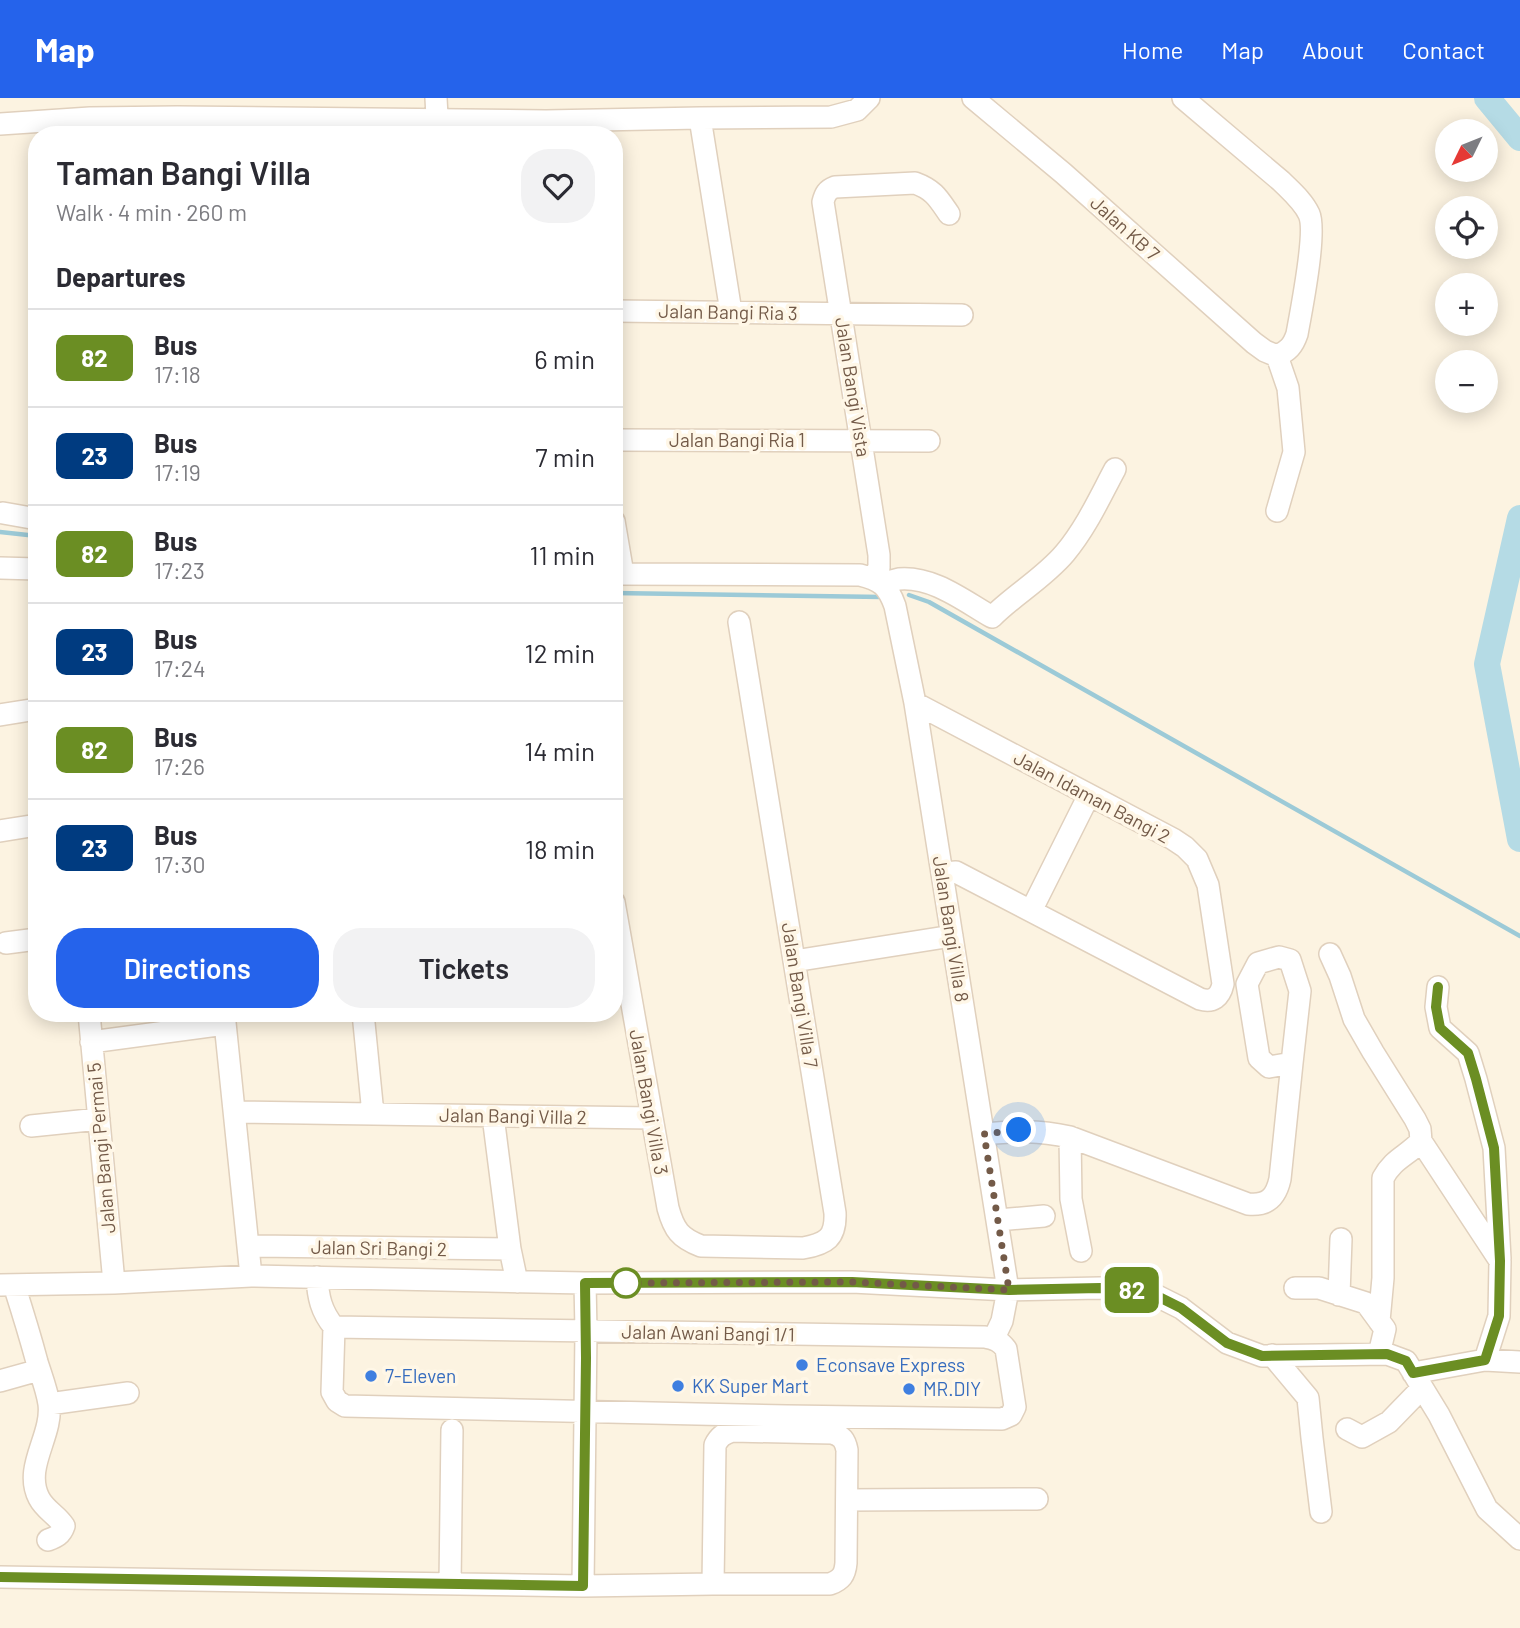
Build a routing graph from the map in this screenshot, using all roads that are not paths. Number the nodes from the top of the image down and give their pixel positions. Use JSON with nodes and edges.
{"nodes":[{"id":1,"x":436,"y":98,"type":"edge"},
{"id":2,"x":869,"y":98,"type":"edge"},
{"id":3,"x":973,"y":98,"type":"edge"},
{"id":4,"x":1183,"y":98,"type":"edge"},
{"id":5,"x":187,"y":117,"type":"edge"},
{"id":6,"x":701,"y":118,"type":"junction"},
{"id":7,"x":0,"y":124,"type":"edge"},
{"id":8,"x":300,"y":126,"type":"edge"},
{"id":9,"x":438,"y":126,"type":"edge"},
{"id":10,"x":578,"y":126,"type":"edge"},
{"id":11,"x":949,"y":214,"type":"dead end"},
{"id":12,"x":623,"y":311,"type":"edge"},
{"id":13,"x":731,"y":312,"type":"junction"},
{"id":14,"x":841,"y":313,"type":"junction"},
{"id":15,"x":962,"y":315,"type":"dead end"},
{"id":16,"x":1277,"y":356,"type":"junction"},
{"id":17,"x":623,"y":440,"type":"edge"},
{"id":18,"x":860,"y":441,"type":"junction"},
{"id":19,"x":929,"y":441,"type":"dead end"},
{"id":20,"x":1115,"y":469,"type":"dead end"},
{"id":21,"x":1277,"y":511,"type":"dead end"},
{"id":22,"x":1,"y":515,"type":"edge"},
{"id":23,"x":28,"y":518,"type":"edge"},
{"id":24,"x":0,"y":568,"type":"edge"},
{"id":25,"x":28,"y":569,"type":"edge"},
{"id":26,"x":623,"y":574,"type":"edge"},
{"id":27,"x":878,"y":581,"type":"junction"},
{"id":28,"x":739,"y":622,"type":"dead end"},
{"id":29,"x":915,"y":703,"type":"junction"},
{"id":30,"x":28,"y":710,"type":"edge"},
{"id":31,"x":0,"y":715,"type":"edge"},
{"id":32,"x":1089,"y":795,"type":"junction"},
{"id":33,"x":28,"y":826,"type":"edge"},
{"id":34,"x":0,"y":831,"type":"edge"},
{"id":35,"x":942,"y":873,"type":"junction"},
{"id":36,"x":1031,"y":911,"type":"junction"},
{"id":37,"x":952,"y":936,"type":"junction"},
{"id":38,"x":28,"y":940,"type":"edge"},
{"id":39,"x":6,"y":943,"type":"dead end"},
{"id":40,"x":1330,"y":954,"type":"dead end"},
{"id":41,"x":623,"y":960,"type":"edge"},
{"id":42,"x":794,"y":961,"type":"junction"},
{"id":43,"x":1438,"y":987,"type":"dead end"},
{"id":44,"x":90,"y":1022,"type":"edge"},
{"id":45,"x":208,"y":1022,"type":"edge"},
{"id":46,"x":225,"y":1022,"type":"edge"},
{"id":47,"x":364,"y":1022,"type":"edge"},
{"id":48,"x":91,"y":1042,"type":"junction"},
{"id":49,"x":1293,"y":1063,"type":"junction"},
{"id":50,"x":235,"y":1112,"type":"junction"},
{"id":51,"x":373,"y":1114,"type":"junction"},
{"id":52,"x":492,"y":1116,"type":"junction"},
{"id":53,"x":652,"y":1118,"type":"junction"},
{"id":54,"x":99,"y":1119,"type":"junction"},
{"id":55,"x":31,"y":1126,"type":"dead end"},
{"id":56,"x":984,"y":1134,"type":"junction"},
{"id":57,"x":1070,"y":1137,"type":"junction"},
{"id":58,"x":1421,"y":1141,"type":"junction"},
{"id":59,"x":1044,"y":1216,"type":"dead end"},
{"id":60,"x":998,"y":1220,"type":"junction"},
{"id":61,"x":1341,"y":1239,"type":"dead end"},
{"id":62,"x":701,"y":1245,"type":"joint"},
{"id":63,"x":248,"y":1246,"type":"junction"},
{"id":64,"x":510,"y":1249,"type":"junction"},
{"id":65,"x":1081,"y":1251,"type":"dead end"},
{"id":66,"x":1500,"y":1261,"type":"junction"},
{"id":67,"x":251,"y":1276,"type":"junction"},
{"id":68,"x":317,"y":1277,"type":"junction"},
{"id":69,"x":517,"y":1282,"type":"junction"},
{"id":70,"x":114,"y":1283,"type":"junction"},
{"id":71,"x":585,"y":1283,"type":"junction"},
{"id":72,"x":7,"y":1285,"type":"edge"},
{"id":73,"x":1295,"y":1288,"type":"dead end"},
{"id":74,"x":1009,"y":1290,"type":"junction"},
{"id":75,"x":1339,"y":1295,"type":"junction"},
{"id":76,"x":334,"y":1327,"type":"junction"},
{"id":77,"x":586,"y":1331,"type":"junction"},
{"id":78,"x":1382,"y":1336,"type":"junction"},
{"id":79,"x":1000,"y":1344,"type":"junction"},
{"id":80,"x":1272,"y":1355,"type":"junction"},
{"id":81,"x":1485,"y":1360,"type":"junction"},
{"id":82,"x":1520,"y":1362,"type":"edge"},
{"id":83,"x":40,"y":1370,"type":"junction"},
{"id":84,"x":1417,"y":1380,"type":"junction"},
{"id":85,"x":0,"y":1381,"type":"edge"},
{"id":86,"x":128,"y":1393,"type":"dead end"},
{"id":87,"x":49,"y":1405,"type":"junction"},
{"id":88,"x":585,"y":1411,"type":"junction"},
{"id":89,"x":1347,"y":1429,"type":"dead end"},
{"id":90,"x":452,"y":1430,"type":"dead end"},
{"id":91,"x":1037,"y":1499,"type":"dead end"},
{"id":92,"x":847,"y":1500,"type":"junction"},
{"id":93,"x":1321,"y":1512,"type":"dead end"},
{"id":94,"x":1520,"y":1539,"type":"edge"},
{"id":95,"x":48,"y":1540,"type":"dead end"},
{"id":96,"x":0,"y":1577,"type":"edge"},
{"id":97,"x":450,"y":1584,"type":"junction"},
{"id":98,"x":713,"y":1584,"type":"junction"},
{"id":99,"x":583,"y":1586,"type":"junction"}],
"edges":[{"from":1,"to":9,"type":"street"},
{"from":2,"to":6,"type":"street"},
{"from":3,"to":16,"type":"street","name":"Jalan KB 7"},
{"from":4,"to":16,"type":"street"},
{"from":5,"to":7,"type":"street"},
{"from":5,"to":8,"type":"street"},
{"from":6,"to":10,"type":"street"},
{"from":6,"to":13,"type":"street"},
{"from":11,"to":14,"type":"street","name":"Jalan Bangi Vista"},
{"from":12,"to":13,"type":"street","name":"Jalan Bangi Ria 3"},
{"from":13,"to":14,"type":"street","name":"Jalan Bangi Ria 3"},
{"from":14,"to":15,"type":"street","name":"Jalan Bangi Ria 3"},
{"from":14,"to":18,"type":"street","name":"Jalan Bangi Vista"},
{"from":16,"to":21,"type":"street"},
{"from":17,"to":18,"type":"street","name":"Jalan Bangi Ria 1"},
{"from":18,"to":19,"type":"street","name":"Jalan Bangi Ria 1"},
{"from":18,"to":27,"type":"street","name":"Jalan Bangi Vista"},
{"from":20,"to":27,"type":"street"},
{"from":22,"to":23,"type":"street"},
{"from":24,"to":25,"type":"street"},
{"from":26,"to":27,"type":"street"},
{"from":27,"to":29,"type":"street","name":"Jalan Bangi Villa 8"},
{"from":28,"to":42,"type":"street","name":"Jalan Bangi Villa 7"},
{"from":29,"to":32,"type":"street","name":"Jalan Idaman Bangi 2"},
{"from":29,"to":35,"type":"street","name":"Jalan Bangi Villa 8"},
{"from":30,"to":31,"type":"street"},
{"from":32,"to":36,"type":"street"},
{"from":32,"to":36,"type":"street","name":"Jalan Idaman Bangi 2"},
{"from":33,"to":34,"type":"street"},
{"from":35,"to":36,"type":"street"},
{"from":35,"to":37,"type":"street","name":"Jalan Bangi Villa 8"},
{"from":37,"to":42,"type":"street"},
{"from":37,"to":56,"type":"street","name":"Jalan Bangi Villa 8"},
{"from":38,"to":39,"type":"street"},
{"from":40,"to":58,"type":"street"},
{"from":41,"to":53,"type":"street","name":"Jalan Bangi Villa 3"},
{"from":42,"to":62,"type":"street","name":"Jalan Bangi Villa 7"},
{"from":43,"to":66,"type":"street"},
{"from":44,"to":48,"type":"street","name":"Jalan Bangi Permai 5"},
{"from":45,"to":48,"type":"street"},
{"from":46,"to":50,"type":"street"},
{"from":47,"to":51,"type":"street"},
{"from":48,"to":54,"type":"street","name":"Jalan Bangi Permai 5"},
{"from":49,"to":49,"type":"street"},
{"from":49,"to":57,"type":"street"},
{"from":50,"to":51,"type":"street","name":"Jalan Bangi Villa 2"},
{"from":50,"to":63,"type":"street"},
{"from":51,"to":52,"type":"street","name":"Jalan Bangi Villa 2"},
{"from":52,"to":53,"type":"street","name":"Jalan Bangi Villa 2"},
{"from":52,"to":64,"type":"street"},
{"from":53,"to":62,"type":"street","name":"Jalan Bangi Villa 3"},
{"from":54,"to":55,"type":"street"},
{"from":54,"to":70,"type":"street","name":"Jalan Bangi Permai 5"},
{"from":56,"to":57,"type":"street"},
{"from":56,"to":60,"type":"street","name":"Jalan Bangi Villa 8"},
{"from":57,"to":65,"type":"street"},
{"from":58,"to":66,"type":"street"},
{"from":58,"to":78,"type":"street"},
{"from":59,"to":60,"type":"street"},
{"from":60,"to":74,"type":"street","name":"Jalan Bangi Villa 8"},
{"from":61,"to":75,"type":"street"},
{"from":63,"to":64,"type":"street","name":"Jalan Sri Bangi 2"},
{"from":63,"to":67,"type":"street"},
{"from":64,"to":69,"type":"street"},
{"from":66,"to":81,"type":"street"},
{"from":67,"to":68,"type":"street"},
{"from":67,"to":70,"type":"street"},
{"from":68,"to":69,"type":"street"},
{"from":68,"to":76,"type":"street"},
{"from":69,"to":71,"type":"street"},
{"from":70,"to":72,"type":"street"},
{"from":71,"to":74,"type":"street"},
{"from":71,"to":77,"type":"street"},
{"from":72,"to":83,"type":"street"},
{"from":73,"to":75,"type":"street"},
{"from":74,"to":79,"type":"street"},
{"from":74,"to":80,"type":"street"},
{"from":75,"to":78,"type":"street"},
{"from":76,"to":77,"type":"street","name":"Jalan Awani Bangi 1/1"},
{"from":76,"to":88,"type":"street"},
{"from":77,"to":79,"type":"street","name":"Jalan Awani Bangi 1/1"},
{"from":77,"to":88,"type":"street"},
{"from":78,"to":80,"type":"street"},
{"from":78,"to":84,"type":"street"},
{"from":79,"to":88,"type":"street"},
{"from":80,"to":93,"type":"street"},
{"from":81,"to":82,"type":"street"},
{"from":81,"to":84,"type":"street"},
{"from":83,"to":85,"type":"street"},
{"from":83,"to":87,"type":"street"},
{"from":84,"to":89,"type":"street"},
{"from":84,"to":94,"type":"street"},
{"from":86,"to":87,"type":"street"},
{"from":87,"to":95,"type":"street"},
{"from":88,"to":99,"type":"street"},
{"from":90,"to":97,"type":"street"},
{"from":91,"to":92,"type":"street"},
{"from":92,"to":98,"type":"street"},
{"from":92,"to":98,"type":"street"},
{"from":96,"to":97,"type":"street"},
{"from":97,"to":99,"type":"street"},
{"from":98,"to":99,"type":"street"}]}
